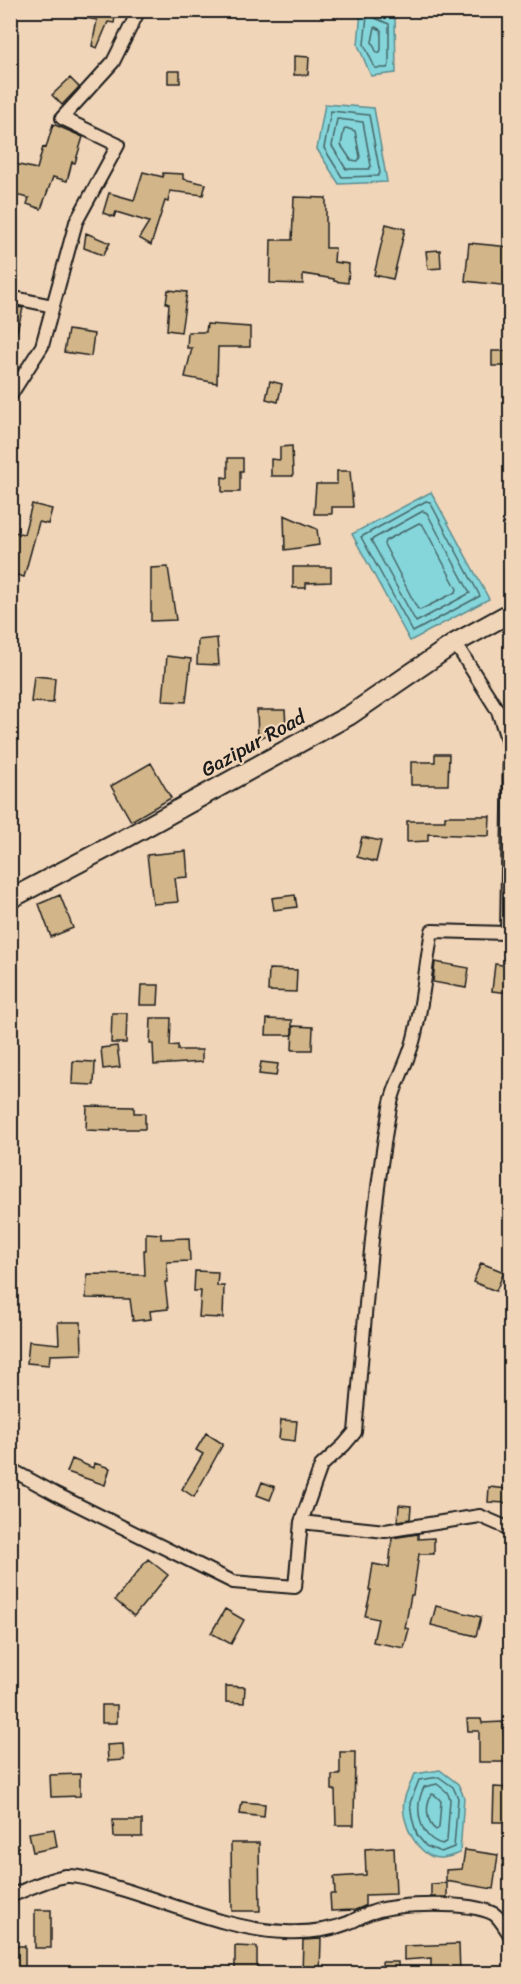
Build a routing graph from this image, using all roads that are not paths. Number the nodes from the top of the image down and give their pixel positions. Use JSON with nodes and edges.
{"nodes":[{"id":1,"x":138,"y":10,"type":"edge"},
{"id":2,"x":10,"y":297,"type":"edge"},
{"id":3,"x":53,"y":306,"type":"junction"},
{"id":4,"x":10,"y":396,"type":"edge"},
{"id":5,"x":510,"y":613,"type":"edge"},
{"id":6,"x":455,"y":643,"type":"junction"},
{"id":7,"x":10,"y":899,"type":"edge"},
{"id":8,"x":509,"y":934,"type":"edge"},
{"id":9,"x":10,"y":1469,"type":"edge"},
{"id":10,"x":301,"y":1522,"type":"junction"},
{"id":11,"x":510,"y":1529,"type":"edge"},
{"id":12,"x":10,"y":1896,"type":"edge"},
{"id":13,"x":510,"y":1935,"type":"edge"}],
"edges":[{"from":1,"to":3,"type":"street"},
{"from":2,"to":3,"type":"street"},
{"from":3,"to":4,"type":"street"},
{"from":5,"to":6,"type":"street","name":"Gazipur Road"},
{"from":6,"to":7,"type":"street","name":"Gazipur Road"},
{"from":6,"to":8,"type":"street"},
{"from":8,"to":10,"type":"street"},
{"from":9,"to":10,"type":"street"},
{"from":10,"to":11,"type":"street"},
{"from":12,"to":13,"type":"street"}]}
